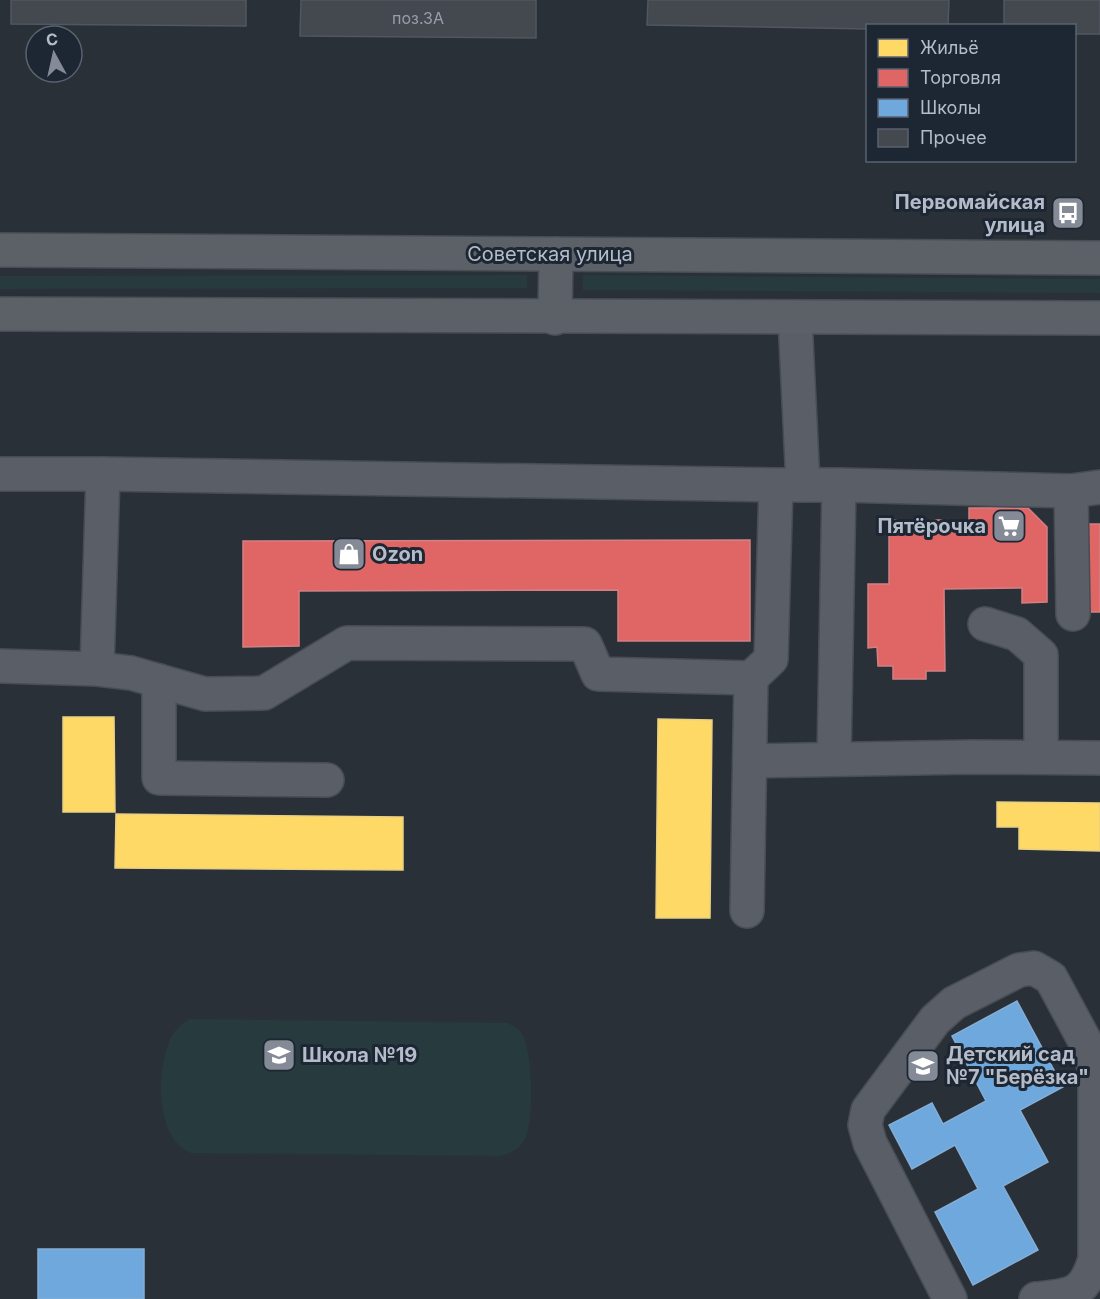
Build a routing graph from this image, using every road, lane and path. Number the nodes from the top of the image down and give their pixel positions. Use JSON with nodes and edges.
{"nodes":[{"id":1,"x":0,"y":250,"type":"edge"},
{"id":2,"x":555,"y":254,"type":"junction"},
{"id":3,"x":1100,"y":258,"type":"edge"},
{"id":4,"x":0,"y":314,"type":"edge"},
{"id":5,"x":555,"y":318,"type":"junction"},
{"id":6,"x":795,"y":318,"type":"junction"},
{"id":7,"x":1100,"y":318,"type":"edge"},
{"id":8,"x":0,"y":474,"type":"edge"},
{"id":9,"x":103,"y":474,"type":"junction"},
{"id":10,"x":789,"y":485,"type":"junction"},
{"id":11,"x":839,"y":485,"type":"junction"},
{"id":12,"x":1086,"y":489,"type":"edge"},
{"id":13,"x":1073,"y":614,"type":"dead end"},
{"id":14,"x":985,"y":624,"type":"dead end"},
{"id":15,"x":0,"y":666,"type":"edge"},
{"id":16,"x":97,"y":669,"type":"junction"},
{"id":17,"x":751,"y":678,"type":"junction"},
{"id":18,"x":159,"y":681,"type":"junction"},
{"id":19,"x":1041,"y":757,"type":"junction"},
{"id":20,"x":1100,"y":758,"type":"edge"},
{"id":21,"x":834,"y":759,"type":"junction"},
{"id":22,"x":750,"y":761,"type":"junction"},
{"id":23,"x":327,"y":780,"type":"dead end"},
{"id":24,"x":747,"y":911,"type":"dead end"},
{"id":25,"x":1097,"y":1259,"type":"edge"},
{"id":26,"x":950,"y":1299,"type":"edge"},
{"id":27,"x":1036,"y":1299,"type":"edge"}],
"edges":[{"from":1,"to":2,"type":"main road","name":"Советская улица"},
{"from":2,"to":3,"type":"main road","name":"Советская улица"},
{"from":2,"to":5,"type":"main road"},
{"from":4,"to":5,"type":"main road"},
{"from":5,"to":6,"type":"main road"},
{"from":6,"to":7,"type":"main road"},
{"from":6,"to":10,"type":"lane"},
{"from":8,"to":9,"type":"lane"},
{"from":9,"to":10,"type":"lane"},
{"from":9,"to":16,"type":"lane"},
{"from":10,"to":11,"type":"lane"},
{"from":10,"to":17,"type":"lane"},
{"from":11,"to":12,"type":"lane"},
{"from":11,"to":21,"type":"lane"},
{"from":12,"to":13,"type":"lane"},
{"from":14,"to":19,"type":"lane"},
{"from":15,"to":16,"type":"lane"},
{"from":16,"to":18,"type":"lane"},
{"from":17,"to":18,"type":"lane"},
{"from":17,"to":22,"type":"lane"},
{"from":18,"to":23,"type":"lane"},
{"from":19,"to":20,"type":"lane"},
{"from":19,"to":21,"type":"lane"},
{"from":21,"to":22,"type":"lane"},
{"from":22,"to":24,"type":"lane"},
{"from":25,"to":26,"type":"lane"},
{"from":25,"to":27,"type":"lane"}]}
